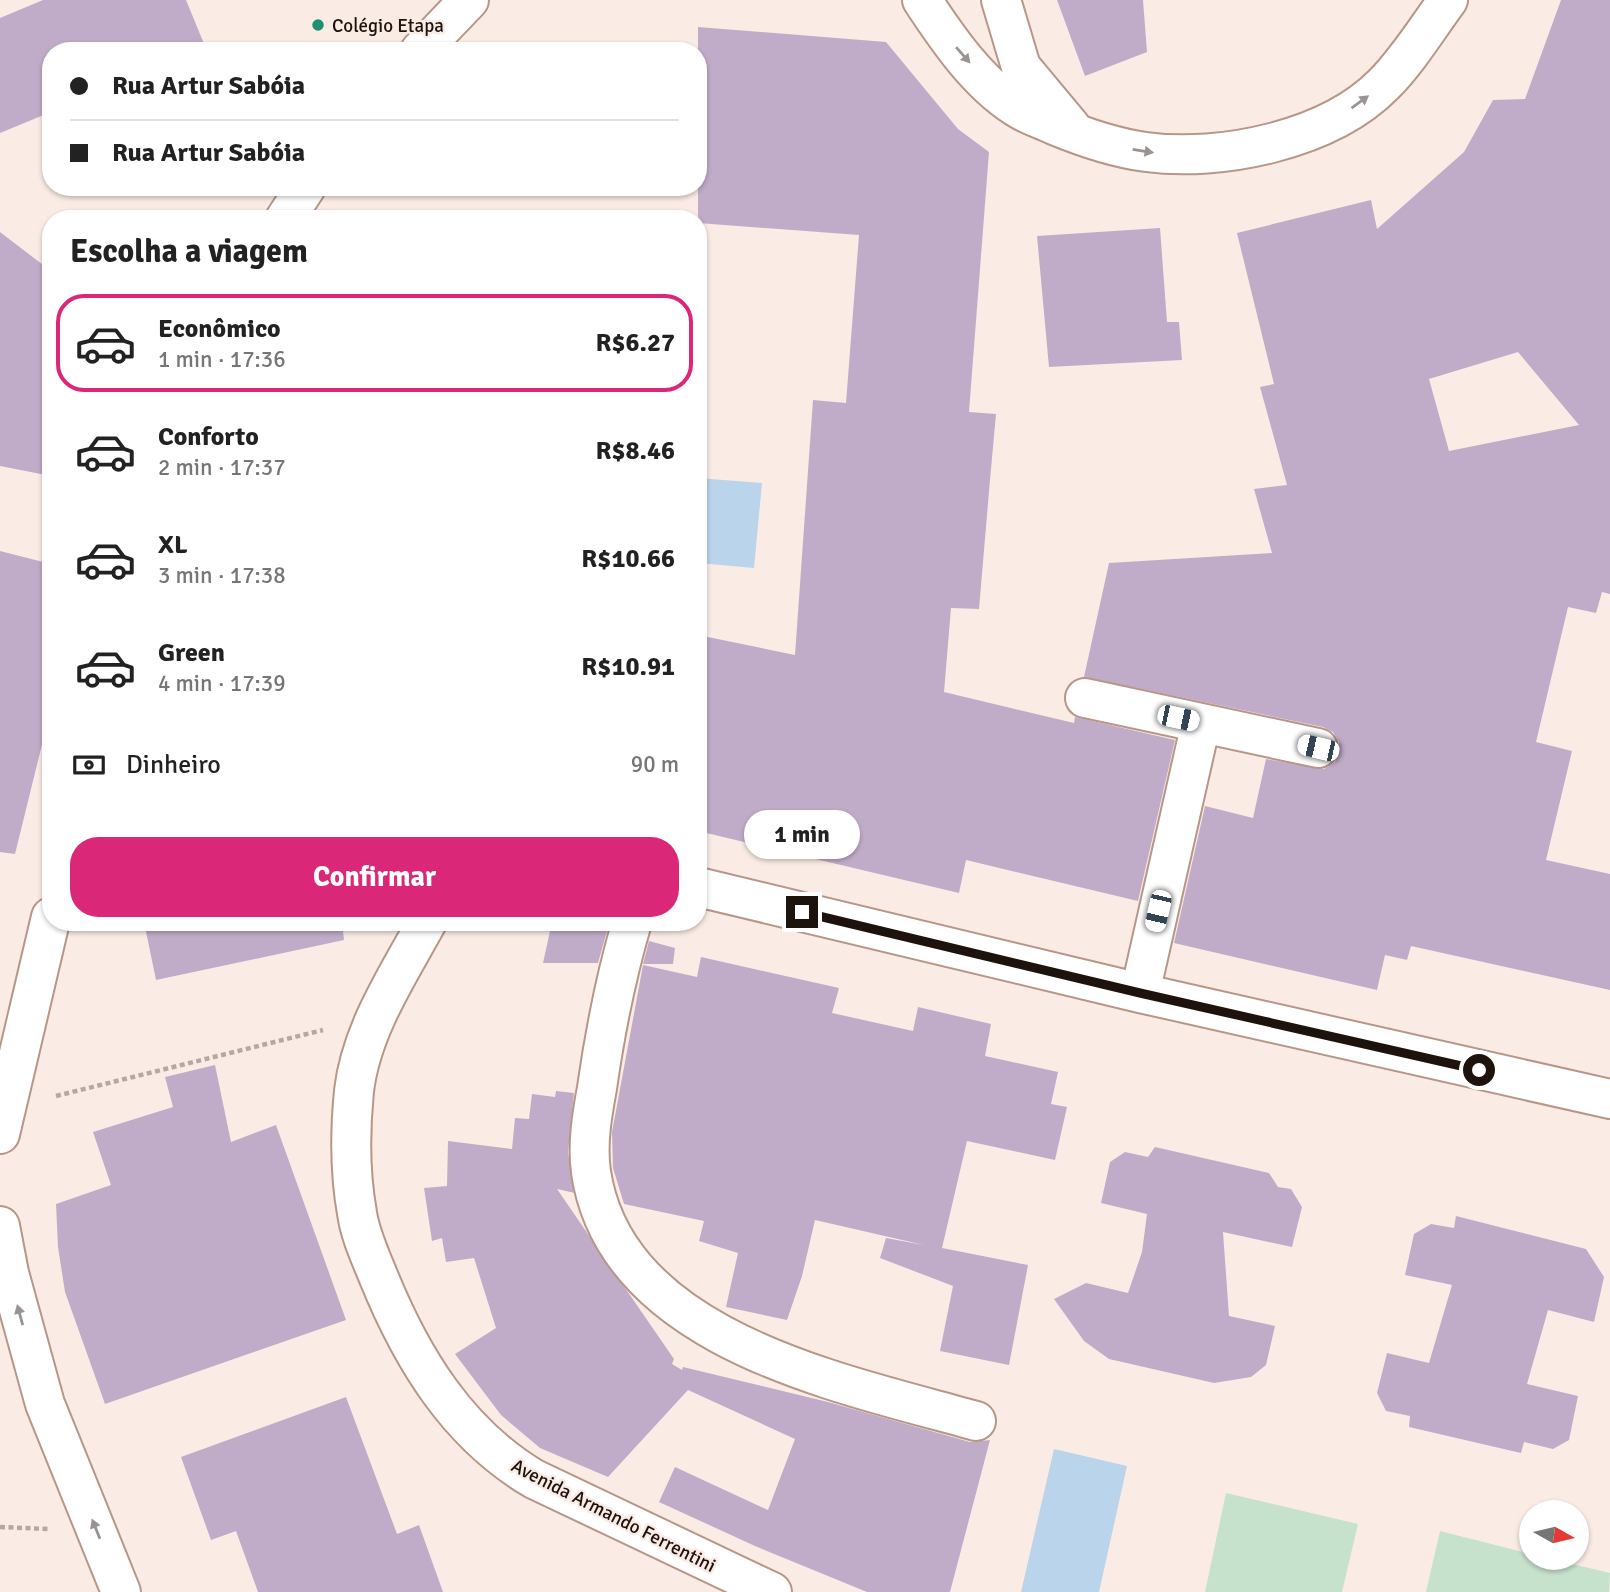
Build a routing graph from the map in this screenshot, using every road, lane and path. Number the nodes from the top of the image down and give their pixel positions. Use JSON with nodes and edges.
{"nodes":[{"id":1,"x":469,"y":0,"type":"edge"},
{"id":2,"x":922,"y":0,"type":"edge"},
{"id":3,"x":1000,"y":0,"type":"edge"},
{"id":4,"x":1448,"y":0,"type":"edge"},
{"id":5,"x":429,"y":42,"type":"edge"},
{"id":6,"x":1077,"y":134,"type":"junction"},
{"id":7,"x":1085,"y":698,"type":"dead end"},
{"id":8,"x":1200,"y":723,"type":"junction"},
{"id":9,"x":1318,"y":748,"type":"dead end"},
{"id":10,"x":707,"y":889,"type":"edge"},
{"id":11,"x":48,"y":931,"type":"edge"},
{"id":12,"x":422,"y":931,"type":"edge"},
{"id":13,"x":630,"y":931,"type":"edge"},
{"id":14,"x":1140,"y":993,"type":"junction"},
{"id":15,"x":331,"y":1028,"type":"dead end"},
{"id":16,"x":56,"y":1096,"type":"dead end"},
{"id":17,"x":1610,"y":1099,"type":"edge"},
{"id":18,"x":0,"y":1134,"type":"edge"},
{"id":19,"x":0,"y":1226,"type":"edge"},
{"id":20,"x":976,"y":1421,"type":"dead end"},
{"id":21,"x":0,"y":1527,"type":"edge"},
{"id":22,"x":48,"y":1529,"type":"dead end"},
{"id":23,"x":121,"y":1592,"type":"edge"},
{"id":24,"x":772,"y":1592,"type":"edge"}],
"edges":[{"from":1,"to":5,"type":"street"},
{"from":2,"to":6,"type":"street","one_way":true},
{"from":3,"to":6,"type":"street"},
{"from":6,"to":4,"type":"street","one_way":true},
{"from":7,"to":8,"type":"street"},
{"from":8,"to":9,"type":"street"},
{"from":8,"to":14,"type":"street"},
{"from":10,"to":14,"type":"street"},
{"from":11,"to":18,"type":"street"},
{"from":12,"to":24,"type":"street","name":"Avenida Armando Ferrentini"},
{"from":13,"to":20,"type":"street"},
{"from":14,"to":17,"type":"street"},
{"from":15,"to":16,"type":"path"},
{"from":23,"to":19,"type":"street","one_way":true},
{"from":21,"to":22,"type":"path"}]}
